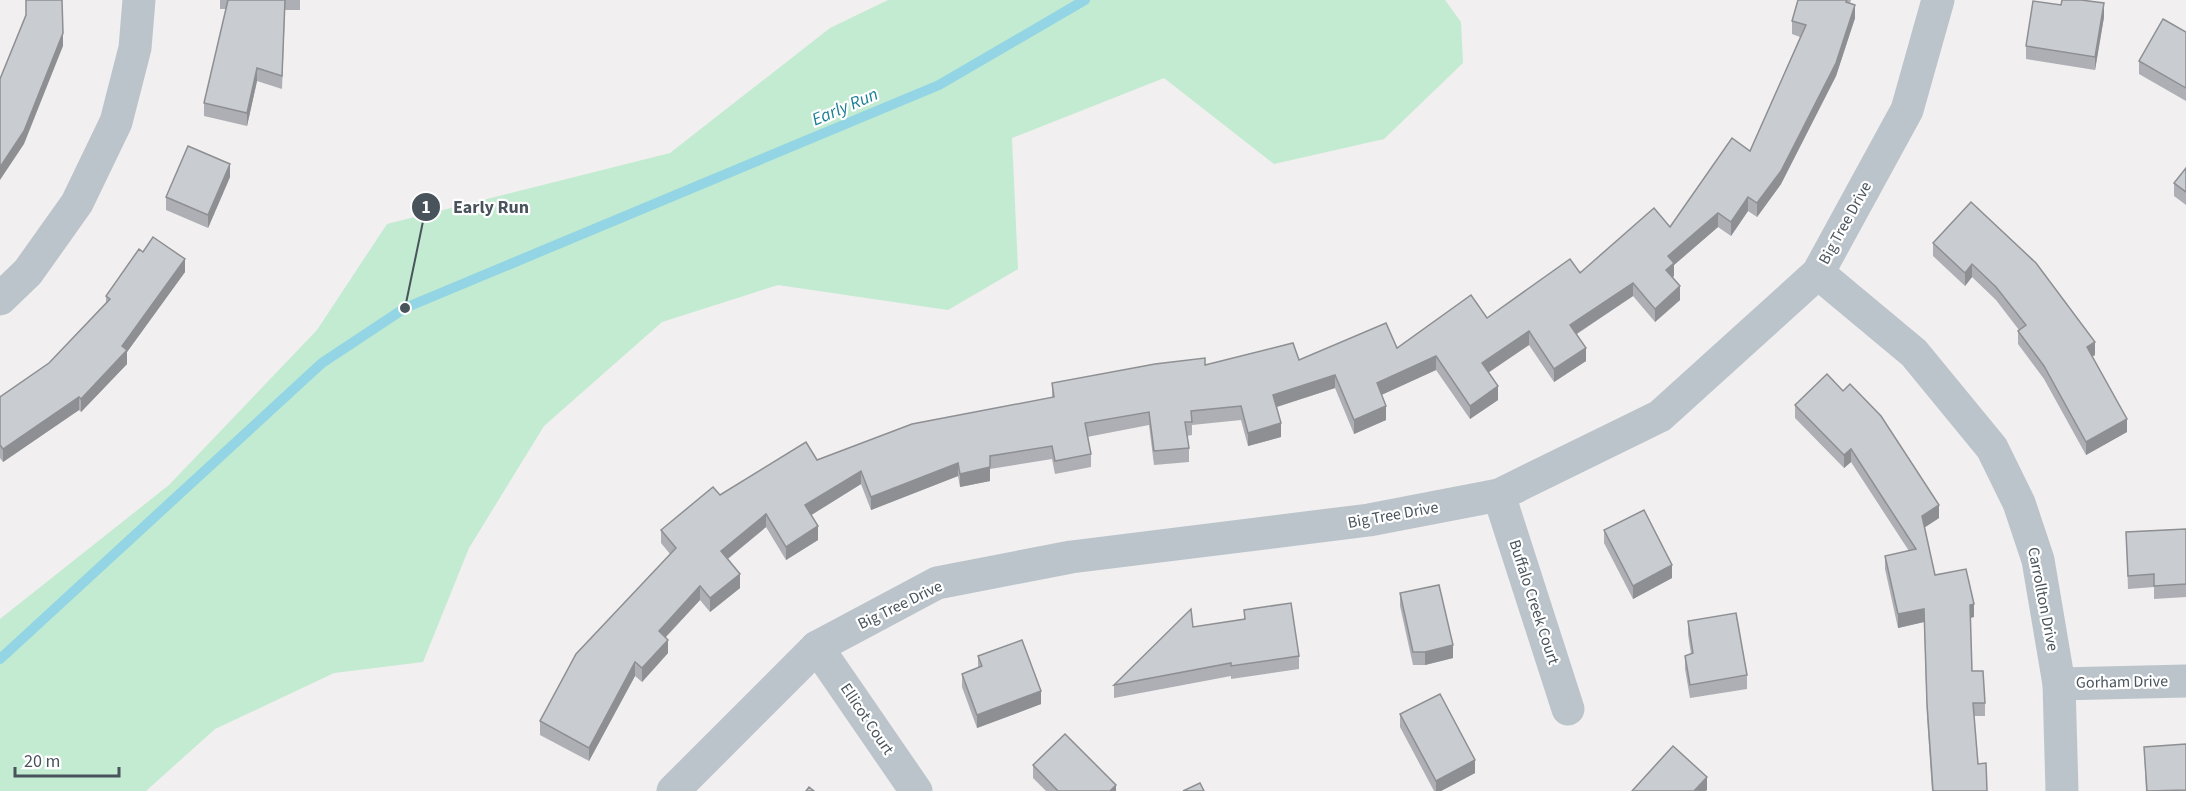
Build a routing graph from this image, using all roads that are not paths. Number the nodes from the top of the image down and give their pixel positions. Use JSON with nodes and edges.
{"nodes":[{"id":1,"x":139,"y":0,"type":"edge"},
{"id":2,"x":1938,"y":0,"type":"edge"},
{"id":3,"x":1818,"y":273,"type":"junction"},
{"id":4,"x":0,"y":300,"type":"edge"},
{"id":5,"x":1499,"y":495,"type":"junction"},
{"id":6,"x":817,"y":647,"type":"junction"},
{"id":7,"x":2186,"y":681,"type":"edge"},
{"id":8,"x":2059,"y":684,"type":"junction"},
{"id":9,"x":1568,"y":710,"type":"dead end"},
{"id":10,"x":673,"y":791,"type":"edge"},
{"id":11,"x":916,"y":791,"type":"edge"},
{"id":12,"x":2062,"y":791,"type":"edge"}],
"edges":[{"from":1,"to":4,"type":"street"},
{"from":2,"to":3,"type":"street","name":"Big Tree Drive"},
{"from":3,"to":5,"type":"street","name":"Big Tree Drive"},
{"from":3,"to":8,"type":"street","name":"Carrollton Drive"},
{"from":5,"to":6,"type":"street","name":"Big Tree Drive"},
{"from":5,"to":9,"type":"street","name":"Buffalo Creek Court"},
{"from":6,"to":10,"type":"street","name":"Big Tree Drive"},
{"from":6,"to":11,"type":"street","name":"Ellicot Court"},
{"from":7,"to":8,"type":"street","name":"Gorham Drive"},
{"from":8,"to":12,"type":"street","name":"Carrollton Drive"}]}
